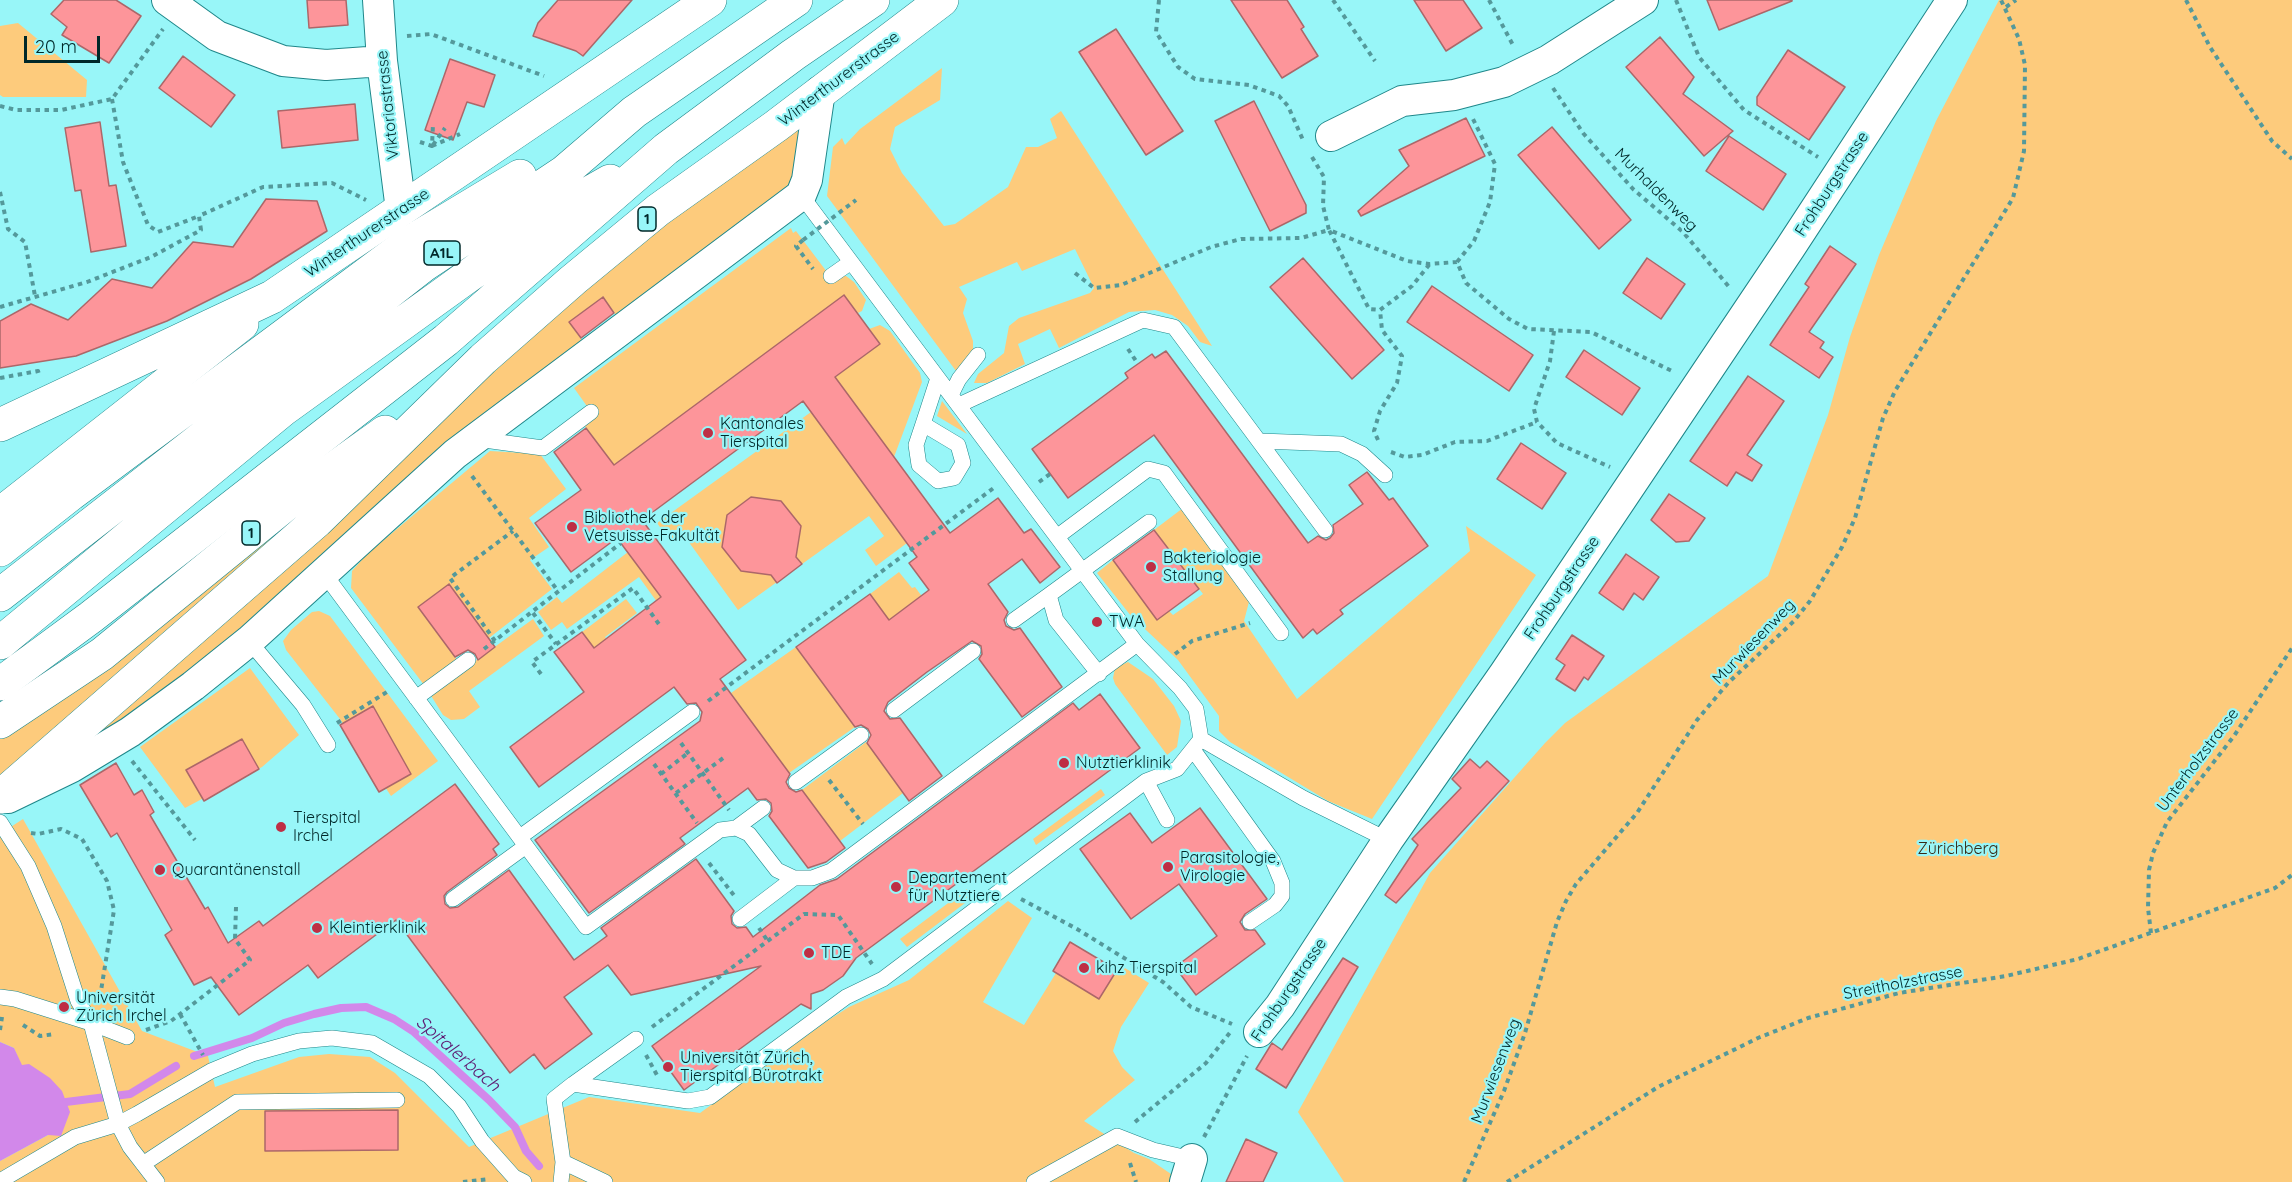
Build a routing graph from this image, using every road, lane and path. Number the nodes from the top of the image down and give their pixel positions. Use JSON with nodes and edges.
{"nodes":[{"id":1,"x":378,"y":0,"type":"edge"},
{"id":2,"x":710,"y":0,"type":"edge"},
{"id":3,"x":796,"y":0,"type":"edge"},
{"id":4,"x":873,"y":0,"type":"edge"},
{"id":5,"x":942,"y":0,"type":"edge"},
{"id":6,"x":1159,"y":0,"type":"edge"},
{"id":7,"x":1333,"y":0,"type":"edge"},
{"id":8,"x":1489,"y":0,"type":"edge"},
{"id":9,"x":1643,"y":0,"type":"edge"},
{"id":10,"x":1676,"y":0,"type":"edge"},
{"id":11,"x":1952,"y":0,"type":"edge"},
{"id":12,"x":2001,"y":0,"type":"edge"},
{"id":13,"x":2016,"y":0,"type":"edge"},
{"id":14,"x":2186,"y":0,"type":"edge"},
{"id":15,"x":173,"y":4,"type":"edge"},
{"id":16,"x":2006,"y":7,"type":"junction"},
{"id":17,"x":398,"y":36,"type":"dead end"},
{"id":18,"x":1519,"y":56,"type":"dead end"},
{"id":19,"x":382,"y":61,"type":"junction"},
{"id":20,"x":1375,"y":61,"type":"dead end"},
{"id":21,"x":536,"y":73,"type":"dead end"},
{"id":22,"x":1551,"y":84,"type":"dead end"},
{"id":23,"x":820,"y":91,"type":"junction"},
{"id":24,"x":111,"y":99,"type":"junction"},
{"id":25,"x":0,"y":106,"type":"edge"},
{"id":26,"x":634,"y":112,"type":"junction"},
{"id":27,"x":1472,"y":118,"type":"dead end"},
{"id":28,"x":433,"y":124,"type":"dead end"},
{"id":29,"x":445,"y":128,"type":"dead end"},
{"id":30,"x":459,"y":133,"type":"dead end"},
{"id":31,"x":1330,"y":136,"type":"dead end"},
{"id":32,"x":410,"y":140,"type":"dead end"},
{"id":33,"x":432,"y":146,"type":"junction"},
{"id":34,"x":666,"y":149,"type":"junction"},
{"id":35,"x":2292,"y":159,"type":"edge"},
{"id":36,"x":1823,"y":161,"type":"dead end"},
{"id":37,"x":0,"y":192,"type":"edge"},
{"id":38,"x":801,"y":195,"type":"junction"},
{"id":39,"x":856,"y":200,"type":"dead end"},
{"id":40,"x":369,"y":203,"type":"dead end"},
{"id":41,"x":401,"y":210,"type":"junction"},
{"id":42,"x":199,"y":216,"type":"junction"},
{"id":43,"x":1329,"y":230,"type":"junction"},
{"id":44,"x":803,"y":240,"type":"dead end"},
{"id":45,"x":851,"y":262,"type":"junction"},
{"id":46,"x":1457,"y":262,"type":"junction"},
{"id":47,"x":1429,"y":264,"type":"junction"},
{"id":48,"x":1075,"y":273,"type":"dead end"},
{"id":49,"x":831,"y":276,"type":"dead end"},
{"id":50,"x":1733,"y":292,"type":"dead end"},
{"id":51,"x":35,"y":296,"type":"junction"},
{"id":52,"x":272,"y":297,"type":"junction"},
{"id":53,"x":0,"y":307,"type":"edge"},
{"id":54,"x":1380,"y":310,"type":"junction"},
{"id":55,"x":1554,"y":331,"type":"junction"},
{"id":56,"x":978,"y":355,"type":"dead end"},
{"id":57,"x":483,"y":359,"type":"junction"},
{"id":58,"x":1677,"y":374,"type":"dead end"},
{"id":59,"x":41,"y":377,"type":"dead end"},
{"id":60,"x":0,"y":378,"type":"edge"},
{"id":61,"x":938,"y":378,"type":"junction"},
{"id":62,"x":955,"y":400,"type":"junction"},
{"id":63,"x":591,"y":412,"type":"dead end"},
{"id":64,"x":1537,"y":422,"type":"junction"},
{"id":65,"x":923,"y":424,"type":"dead end"},
{"id":66,"x":0,"y":425,"type":"edge"},
{"id":67,"x":1260,"y":441,"type":"junction"},
{"id":68,"x":464,"y":446,"type":"junction"},
{"id":69,"x":1613,"y":469,"type":"dead end"},
{"id":70,"x":1012,"y":475,"type":"junction"},
{"id":71,"x":1385,"y":476,"type":"dead end"},
{"id":72,"x":0,"y":514,"type":"edge"},
{"id":73,"x":1149,"y":522,"type":"dead end"},
{"id":74,"x":1325,"y":530,"type":"dead end"},
{"id":75,"x":513,"y":531,"type":"junction"},
{"id":76,"x":1058,"y":536,"type":"junction"},
{"id":77,"x":621,"y":543,"type":"dead end"},
{"id":78,"x":0,"y":550,"type":"edge"},
{"id":79,"x":1083,"y":569,"type":"junction"},
{"id":80,"x":323,"y":572,"type":"junction"},
{"id":81,"x":558,"y":591,"type":"junction"},
{"id":82,"x":1049,"y":595,"type":"junction"},
{"id":83,"x":0,"y":596,"type":"edge"},
{"id":84,"x":533,"y":613,"type":"junction"},
{"id":85,"x":1269,"y":616,"type":"junction"},
{"id":86,"x":1014,"y":620,"type":"dead end"},
{"id":87,"x":661,"y":627,"type":"dead end"},
{"id":88,"x":1281,"y":633,"type":"dead end"},
{"id":89,"x":249,"y":641,"type":"junction"},
{"id":90,"x":495,"y":641,"type":"junction"},
{"id":91,"x":0,"y":643,"type":"edge"},
{"id":92,"x":556,"y":644,"type":"junction"},
{"id":93,"x":1137,"y":644,"type":"junction"},
{"id":94,"x":2292,"y":648,"type":"edge"},
{"id":95,"x":974,"y":651,"type":"dead end"},
{"id":96,"x":468,"y":660,"type":"joint"},
{"id":97,"x":1161,"y":667,"type":"junction"},
{"id":98,"x":1099,"y":674,"type":"junction"},
{"id":99,"x":541,"y":675,"type":"dead end"},
{"id":100,"x":1,"y":683,"type":"edge"},
{"id":101,"x":382,"y":696,"type":"dead end"},
{"id":102,"x":416,"y":698,"type":"junction"},
{"id":103,"x":894,"y":710,"type":"dead end"},
{"id":104,"x":693,"y":712,"type":"joint"},
{"id":105,"x":11,"y":716,"type":"edge"},
{"id":106,"x":670,"y":728,"type":"junction"},
{"id":107,"x":861,"y":735,"type":"dead end"},
{"id":108,"x":325,"y":739,"type":"joint"},
{"id":109,"x":1197,"y":745,"type":"junction"},
{"id":110,"x":642,"y":749,"type":"junction"},
{"id":111,"x":688,"y":753,"type":"junction"},
{"id":112,"x":726,"y":756,"type":"dead end"},
{"id":113,"x":135,"y":766,"type":"dead end"},
{"id":114,"x":819,"y":766,"type":"junction"},
{"id":115,"x":703,"y":773,"type":"junction"},
{"id":116,"x":661,"y":774,"type":"junction"},
{"id":117,"x":1146,"y":781,"type":"junction"},
{"id":118,"x":796,"y":782,"type":"dead end"},
{"id":119,"x":676,"y":793,"type":"junction"},
{"id":120,"x":763,"y":808,"type":"dead end"},
{"id":121,"x":0,"y":811,"type":"edge"},
{"id":122,"x":1167,"y":820,"type":"dead end"},
{"id":123,"x":736,"y":828,"type":"junction"},
{"id":124,"x":874,"y":839,"type":"junction"},
{"id":125,"x":195,"y":840,"type":"dead end"},
{"id":126,"x":1388,"y":840,"type":"junction"},
{"id":127,"x":523,"y":842,"type":"junction"},
{"id":128,"x":702,"y":842,"type":"junction"},
{"id":129,"x":2292,"y":875,"type":"edge"},
{"id":130,"x":794,"y":878,"type":"junction"},
{"id":131,"x":1006,"y":887,"type":"junction"},
{"id":132,"x":453,"y":899,"type":"dead end"},
{"id":133,"x":236,"y":906,"type":"dead end"},
{"id":134,"x":744,"y":916,"type":"joint"},
{"id":135,"x":1250,"y":922,"type":"dead end"},
{"id":136,"x":2151,"y":933,"type":"junction"},
{"id":137,"x":883,"y":979,"type":"junction"},
{"id":138,"x":0,"y":997,"type":"edge"},
{"id":139,"x":3,"y":1013,"type":"dead end"},
{"id":140,"x":180,"y":1014,"type":"junction"},
{"id":141,"x":93,"y":1028,"type":"junction"},
{"id":142,"x":0,"y":1030,"type":"edge"},
{"id":143,"x":1259,"y":1032,"type":"joint"},
{"id":144,"x":127,"y":1037,"type":"joint"},
{"id":145,"x":636,"y":1039,"type":"junction"},
{"id":146,"x":198,"y":1044,"type":"dead end"},
{"id":147,"x":573,"y":1084,"type":"junction"},
{"id":148,"x":671,"y":1098,"type":"junction"},
{"id":149,"x":397,"y":1100,"type":"dead end"},
{"id":150,"x":118,"y":1124,"type":"junction"},
{"id":151,"x":1117,"y":1136,"type":"junction"},
{"id":152,"x":563,"y":1162,"type":"junction"},
{"id":153,"x":143,"y":1164,"type":"junction"},
{"id":154,"x":1189,"y":1171,"type":"edge"},
{"id":155,"x":0,"y":1181,"type":"edge"},
{"id":156,"x":157,"y":1182,"type":"edge"},
{"id":157,"x":524,"y":1182,"type":"edge"},
{"id":158,"x":561,"y":1182,"type":"edge"},
{"id":159,"x":605,"y":1182,"type":"edge"},
{"id":160,"x":1034,"y":1182,"type":"edge"},
{"id":161,"x":1464,"y":1182,"type":"edge"},
{"id":162,"x":1507,"y":1182,"type":"edge"}],
"edges":[{"from":1,"to":19,"type":"street","name":"Viktoriastrasse"},
{"from":2,"to":41,"type":"main road","name":"Winterthurerstrasse"},
{"from":3,"to":26,"type":"main road","number":"A1L"},
{"from":4,"to":34,"type":"main road","number":"A1L"},
{"from":5,"to":23,"type":"main road","name":"Winterthurerstrasse","number":"1"},
{"from":6,"to":43,"type":"path"},
{"from":7,"to":20,"type":"path"},
{"from":8,"to":18,"type":"path"},
{"from":9,"to":31,"type":"street"},
{"from":10,"to":36,"type":"path"},
{"from":11,"to":126,"type":"street","name":"Frohburgstrasse"},
{"from":12,"to":16,"type":"path","name":"Murwiesenweg"},
{"from":13,"to":16,"type":"path"},
{"from":14,"to":35,"type":"path"},
{"from":15,"to":19,"type":"street"},
{"from":15,"to":24,"type":"path"},
{"from":16,"to":161,"type":"path","name":"Murwiesenweg"},
{"from":17,"to":21,"type":"path"},
{"from":19,"to":41,"type":"street","name":"Viktoriastrasse"},
{"from":22,"to":50,"type":"path","name":"Murhaldenweg"},
{"from":23,"to":38,"type":"street"},
{"from":23,"to":57,"type":"main road","name":"Winterthurerstrasse","number":"1"},
{"from":24,"to":25,"type":"path"},
{"from":24,"to":42,"type":"path"},
{"from":26,"to":78,"type":"main road"},
{"from":26,"to":83,"type":"main road","number":"A1L"},
{"from":27,"to":46,"type":"path"},
{"from":28,"to":33,"type":"path"},
{"from":29,"to":33,"type":"path"},
{"from":30,"to":33,"type":"path"},
{"from":32,"to":33,"type":"path"},
{"from":34,"to":91,"type":"main road","number":"A1L"},
{"from":34,"to":100,"type":"main road"},
{"from":37,"to":51,"type":"path"},
{"from":38,"to":45,"type":"lane"},
{"from":38,"to":68,"type":"street"},
{"from":39,"to":44,"type":"path","bridge":true},
{"from":40,"to":42,"type":"path"},
{"from":41,"to":52,"type":"main road","name":"Winterthurerstrasse"},
{"from":42,"to":51,"type":"path"},
{"from":43,"to":47,"type":"path"},
{"from":43,"to":48,"type":"path"},
{"from":43,"to":54,"type":"path"},
{"from":45,"to":49,"type":"lane"},
{"from":45,"to":61,"type":"lane"},
{"from":46,"to":47,"type":"path"},
{"from":46,"to":55,"type":"path"},
{"from":47,"to":54,"type":"path"},
{"from":51,"to":53,"type":"path"},
{"from":52,"to":66,"type":"main road","name":"Winterthurerstrasse"},
{"from":52,"to":72,"type":"main road"},
{"from":54,"to":64,"type":"path"},
{"from":55,"to":58,"type":"path"},
{"from":55,"to":64,"type":"path"},
{"from":56,"to":62,"type":"lane"},
{"from":57,"to":105,"type":"main road","number":"1"},
{"from":57,"to":121,"type":"main road"},
{"from":59,"to":60,"type":"path"},
{"from":61,"to":62,"type":"lane"},
{"from":61,"to":65,"type":"lane"},
{"from":62,"to":67,"type":"lane"},
{"from":62,"to":70,"type":"lane"},
{"from":63,"to":68,"type":"lane"},
{"from":64,"to":69,"type":"path"},
{"from":67,"to":71,"type":"lane"},
{"from":67,"to":74,"type":"lane"},
{"from":68,"to":75,"type":"path"},
{"from":68,"to":80,"type":"street"},
{"from":70,"to":76,"type":"lane"},
{"from":70,"to":104,"type":"path"},
{"from":73,"to":79,"type":"lane"},
{"from":75,"to":81,"type":"path"},
{"from":75,"to":90,"type":"path"},
{"from":76,"to":79,"type":"lane"},
{"from":76,"to":85,"type":"lane"},
{"from":77,"to":81,"type":"path"},
{"from":79,"to":82,"type":"lane"},
{"from":79,"to":93,"type":"lane"},
{"from":80,"to":89,"type":"street"},
{"from":80,"to":102,"type":"lane"},
{"from":81,"to":84,"type":"path"},
{"from":82,"to":86,"type":"lane"},
{"from":82,"to":98,"type":"lane"},
{"from":84,"to":90,"type":"path"},
{"from":84,"to":92,"type":"path"},
{"from":85,"to":88,"type":"lane"},
{"from":85,"to":97,"type":"path"},
{"from":87,"to":92,"type":"path"},
{"from":89,"to":108,"type":"lane"},
{"from":89,"to":121,"type":"street"},
{"from":90,"to":96,"type":"path"},
{"from":92,"to":99,"type":"path"},
{"from":93,"to":97,"type":"lane"},
{"from":93,"to":98,"type":"lane"},
{"from":94,"to":136,"type":"path","name":"Unterholzstrasse"},
{"from":95,"to":103,"type":"lane"},
{"from":96,"to":102,"type":"lane"},
{"from":97,"to":109,"type":"lane"},
{"from":98,"to":124,"type":"lane"},
{"from":101,"to":108,"type":"path"},
{"from":102,"to":127,"type":"lane"},
{"from":104,"to":106,"type":"lane"},
{"from":106,"to":110,"type":"lane"},
{"from":106,"to":111,"type":"path"},
{"from":107,"to":114,"type":"lane"},
{"from":109,"to":117,"type":"lane"},
{"from":109,"to":126,"type":"lane"},
{"from":109,"to":135,"type":"lane"},
{"from":110,"to":116,"type":"path"},
{"from":110,"to":127,"type":"lane"},
{"from":111,"to":115,"type":"path"},
{"from":111,"to":116,"type":"path"},
{"from":112,"to":115,"type":"path"},
{"from":113,"to":125,"type":"path"},
{"from":114,"to":118,"type":"lane"},
{"from":114,"to":124,"type":"path"},
{"from":115,"to":119,"type":"path"},
{"from":115,"to":123,"type":"path"},
{"from":116,"to":119,"type":"path"},
{"from":117,"to":122,"type":"lane"},
{"from":117,"to":131,"type":"lane"},
{"from":119,"to":128,"type":"path"},
{"from":120,"to":123,"type":"lane"},
{"from":121,"to":141,"type":"lane"},
{"from":121,"to":141,"type":"path"},
{"from":123,"to":128,"type":"lane"},
{"from":123,"to":130,"type":"lane"},
{"from":124,"to":130,"type":"lane"},
{"from":126,"to":143,"type":"street","name":"Frohburgstrasse"},
{"from":127,"to":128,"type":"lane"},
{"from":127,"to":132,"type":"lane"},
{"from":128,"to":134,"type":"path"},
{"from":129,"to":136,"type":"path","name":"Streitholzstrasse"},
{"from":130,"to":134,"type":"lane"},
{"from":131,"to":137,"type":"lane"},
{"from":131,"to":151,"type":"path"},
{"from":133,"to":140,"type":"path"},
{"from":136,"to":162,"type":"path","name":"Streitholzstrasse"},
{"from":137,"to":145,"type":"path"},
{"from":137,"to":148,"type":"lane"},
{"from":138,"to":141,"type":"lane"},
{"from":139,"to":142,"type":"path"},
{"from":140,"to":144,"type":"path"},
{"from":140,"to":146,"type":"path"},
{"from":141,"to":144,"type":"lane"},
{"from":141,"to":150,"type":"lane"},
{"from":143,"to":154,"type":"path","name":"Frohburgstrasse"},
{"from":145,"to":147,"type":"lane"},
{"from":145,"to":148,"type":"path"},
{"from":147,"to":148,"type":"lane"},
{"from":147,"to":152,"type":"lane"},
{"from":149,"to":153,"type":"lane"},
{"from":150,"to":153,"type":"lane"},
{"from":150,"to":155,"type":"lane"},
{"from":150,"to":157,"type":"lane"},
{"from":151,"to":154,"type":"lane"},
{"from":151,"to":160,"type":"lane"},
{"from":152,"to":158,"type":"lane"},
{"from":152,"to":159,"type":"lane"},
{"from":153,"to":156,"type":"lane"}]}
